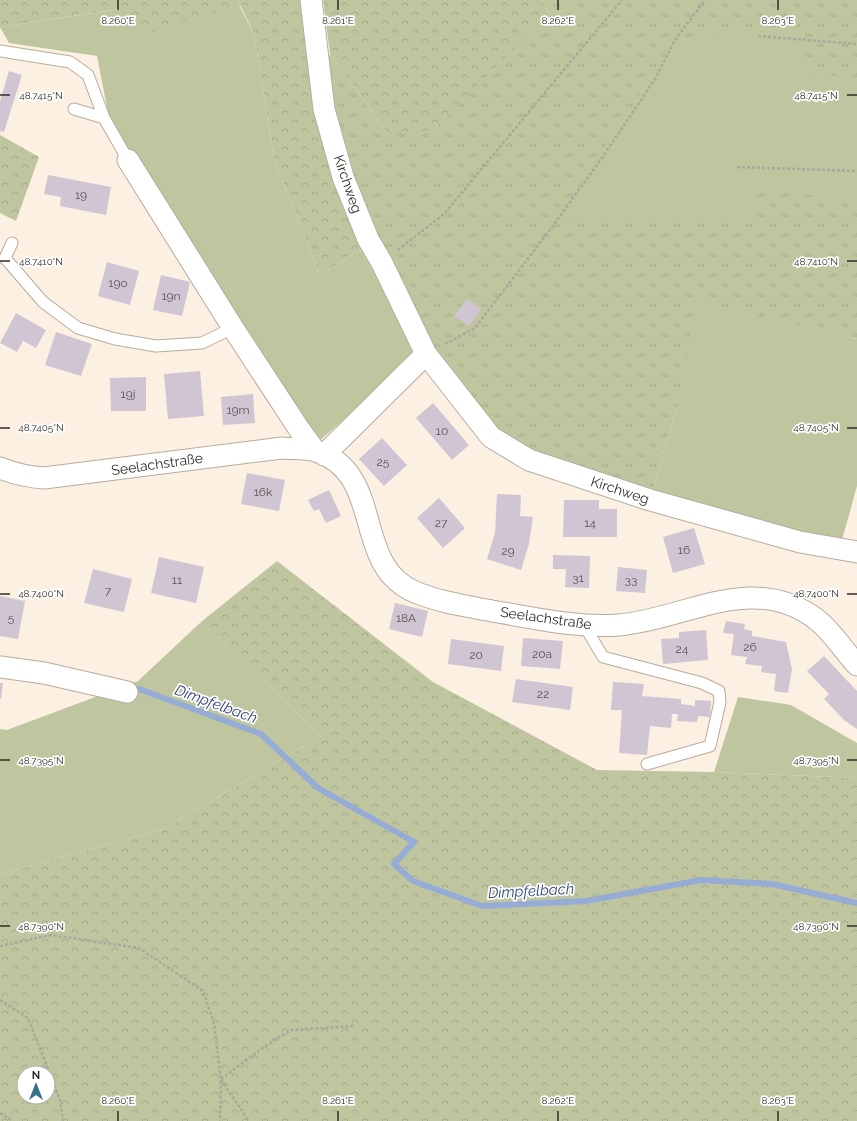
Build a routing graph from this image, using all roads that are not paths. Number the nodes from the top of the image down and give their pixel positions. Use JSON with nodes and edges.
{"nodes":[{"id":1,"x":311,"y":0,"type":"edge"},
{"id":2,"x":0,"y":50,"type":"edge"},
{"id":3,"x":74,"y":109,"type":"dead end"},
{"id":4,"x":104,"y":118,"type":"junction"},
{"id":5,"x":128,"y":160,"type":"joint"},
{"id":6,"x":12,"y":243,"type":"dead end"},
{"id":7,"x":233,"y":328,"type":"junction"},
{"id":8,"x":426,"y":354,"type":"junction"},
{"id":9,"x":319,"y":453,"type":"junction"},
{"id":10,"x":0,"y":468,"type":"edge"},
{"id":11,"x":857,"y":552,"type":"edge"},
{"id":12,"x":584,"y":625,"type":"junction"},
{"id":13,"x":857,"y":665,"type":"edge"},
{"id":14,"x":0,"y":667,"type":"edge"},
{"id":15,"x":127,"y":692,"type":"dead end"},
{"id":16,"x":647,"y":764,"type":"dead end"}],
"edges":[{"from":1,"to":8,"type":"street","name":"Kirchweg"},
{"from":2,"to":4,"type":"lane","name":"Seelachstraße"},
{"from":3,"to":4,"type":"lane"},
{"from":4,"to":5,"type":"lane","name":"Seelachstraße"},
{"from":5,"to":7,"type":"street","name":"Seelachstraße"},
{"from":6,"to":7,"type":"lane"},
{"from":7,"to":9,"type":"street","name":"Seelachstraße"},
{"from":8,"to":9,"type":"street"},
{"from":8,"to":11,"type":"street","name":"Kirchweg"},
{"from":9,"to":10,"type":"street","name":"Seelachstraße"},
{"from":9,"to":12,"type":"street","name":"Seelachstraße"},
{"from":12,"to":13,"type":"street","name":"Seelachstraße"},
{"from":12,"to":16,"type":"lane"},
{"from":14,"to":15,"type":"street"}]}
